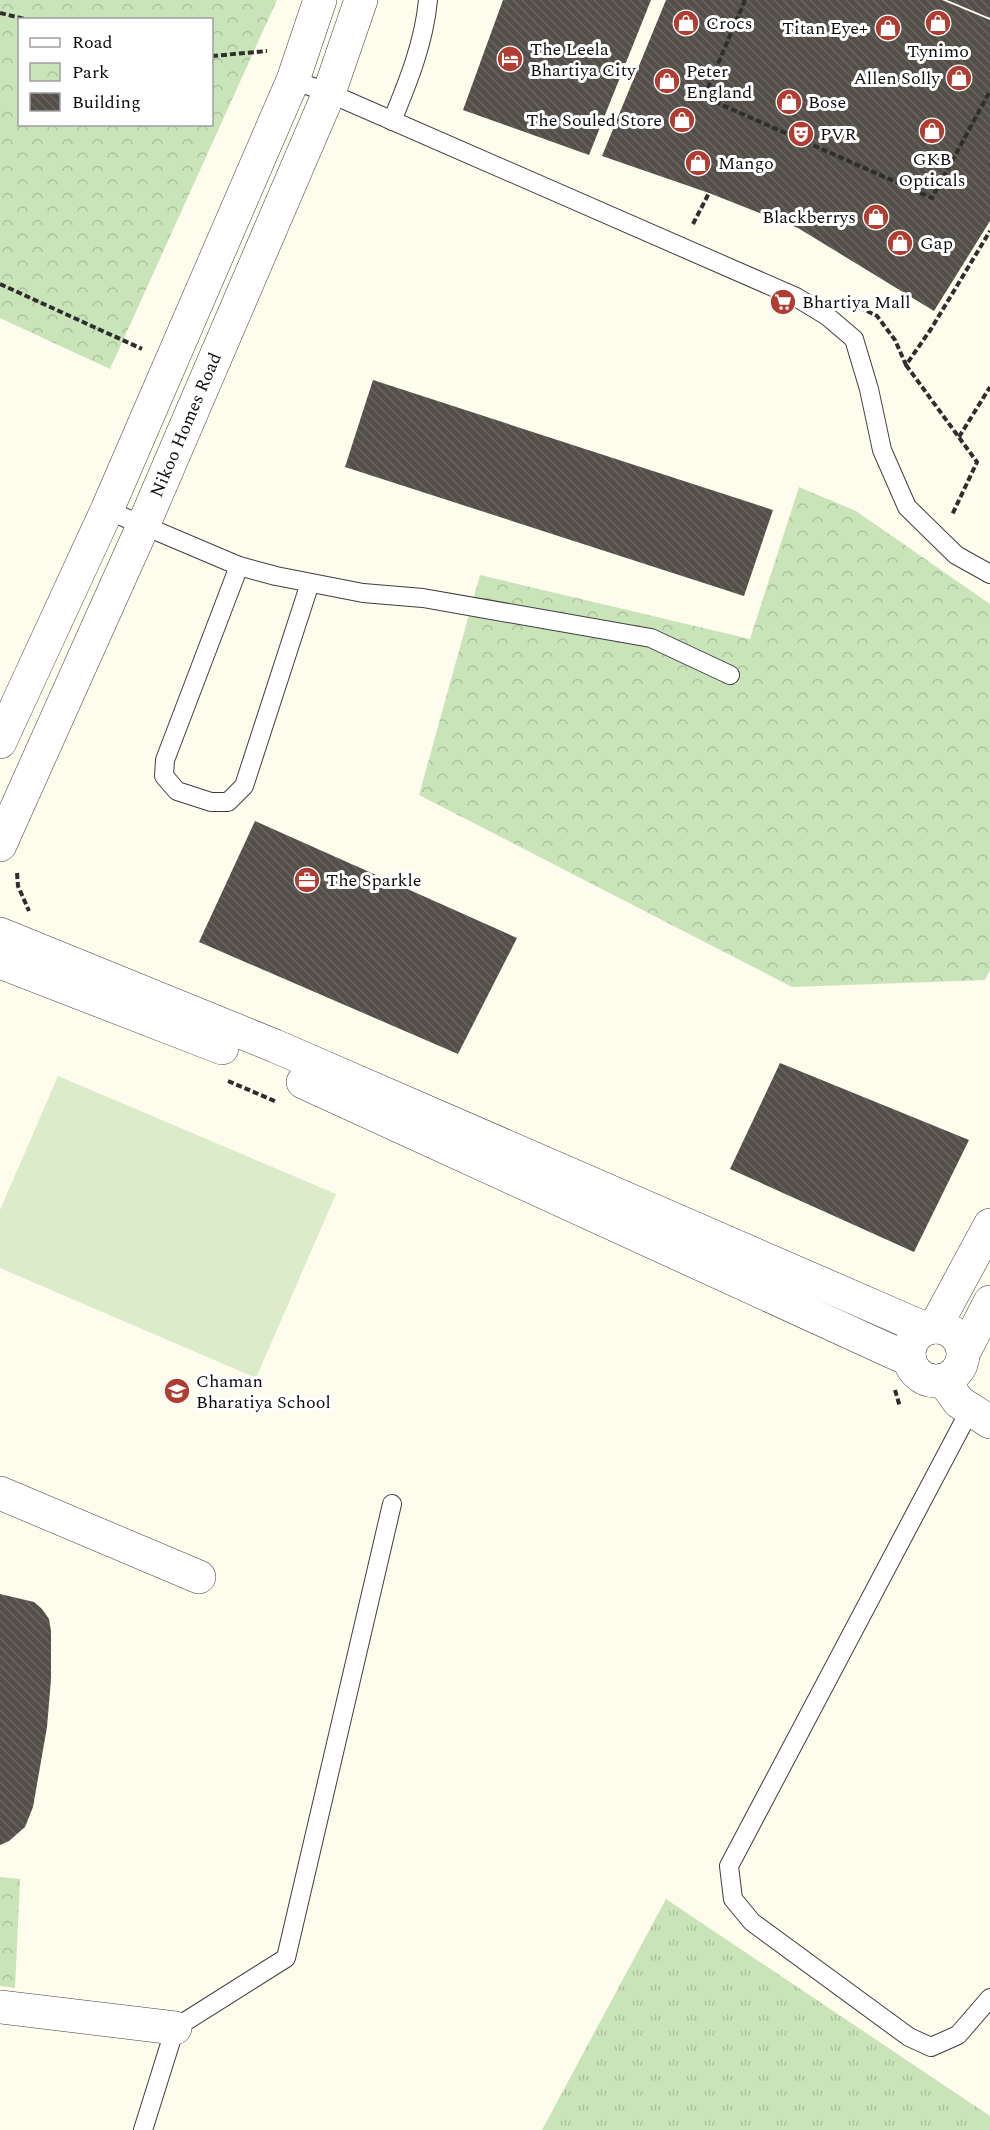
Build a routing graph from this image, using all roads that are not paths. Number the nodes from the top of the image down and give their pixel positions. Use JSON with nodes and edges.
{"nodes":[{"id":1,"x":320,"y":0,"type":"edge"},
{"id":2,"x":361,"y":0,"type":"edge"},
{"id":3,"x":428,"y":0,"type":"edge"},
{"id":4,"x":293,"y":80,"type":"junction"},
{"id":5,"x":329,"y":93,"type":"junction"},
{"id":6,"x":392,"y":121,"type":"junction"},
{"id":7,"x":107,"y":510,"type":"junction"},
{"id":8,"x":142,"y":526,"type":"junction"},
{"id":9,"x":240,"y":566,"type":"junction"},
{"id":10,"x":990,"y":574,"type":"edge"},
{"id":11,"x":310,"y":583,"type":"junction"},
{"id":12,"x":730,"y":675,"type":"dead end"},
{"id":13,"x":0,"y":742,"type":"edge"},
{"id":14,"x":8,"y":857,"type":"edge"},
{"id":15,"x":0,"y":934,"type":"edge"},
{"id":16,"x":0,"y":962,"type":"edge"},
{"id":17,"x":990,"y":1225,"type":"edge"},
{"id":18,"x":990,"y":1302,"type":"edge"},
{"id":19,"x":930,"y":1328,"type":"junction"},
{"id":20,"x":964,"y":1352,"type":"junction"},
{"id":21,"x":909,"y":1360,"type":"junction"},
{"id":22,"x":943,"y":1380,"type":"junction"},
{"id":23,"x":980,"y":1416,"type":"edge"},
{"id":24,"x":0,"y":1493,"type":"edge"},
{"id":25,"x":392,"y":1504,"type":"dead end"},
{"id":26,"x":199,"y":1577,"type":"dead end"},
{"id":27,"x":990,"y":1998,"type":"edge"},
{"id":28,"x":0,"y":2007,"type":"edge"},
{"id":29,"x":175,"y":2028,"type":"junction"},
{"id":30,"x":143,"y":2130,"type":"edge"}],
"edges":[{"from":1,"to":4,"type":"street"},
{"from":2,"to":5,"type":"street","name":"Nikoo Homes Road"},
{"from":3,"to":6,"type":"lane"},
{"from":4,"to":5,"type":"lane"},
{"from":4,"to":7,"type":"street"},
{"from":5,"to":6,"type":"lane"},
{"from":5,"to":8,"type":"street","name":"Nikoo Homes Road"},
{"from":6,"to":10,"type":"lane"},
{"from":7,"to":8,"type":"lane"},
{"from":7,"to":13,"type":"street"},
{"from":8,"to":9,"type":"lane"},
{"from":8,"to":14,"type":"street","name":"Nikoo Homes Road"},
{"from":9,"to":11,"type":"lane"},
{"from":9,"to":11,"type":"lane"},
{"from":11,"to":12,"type":"lane"},
{"from":15,"to":19,"type":"street"},
{"from":16,"to":21,"type":"street"},
{"from":17,"to":19,"type":"street"},
{"from":18,"to":20,"type":"street"},
{"from":19,"to":20,"type":"street"},
{"from":19,"to":21,"type":"street"},
{"from":20,"to":22,"type":"street"},
{"from":21,"to":22,"type":"street"},
{"from":22,"to":23,"type":"street"},
{"from":23,"to":27,"type":"lane"},
{"from":24,"to":26,"type":"street"},
{"from":25,"to":29,"type":"lane"},
{"from":28,"to":29,"type":"street"},
{"from":29,"to":30,"type":"lane"}]}
